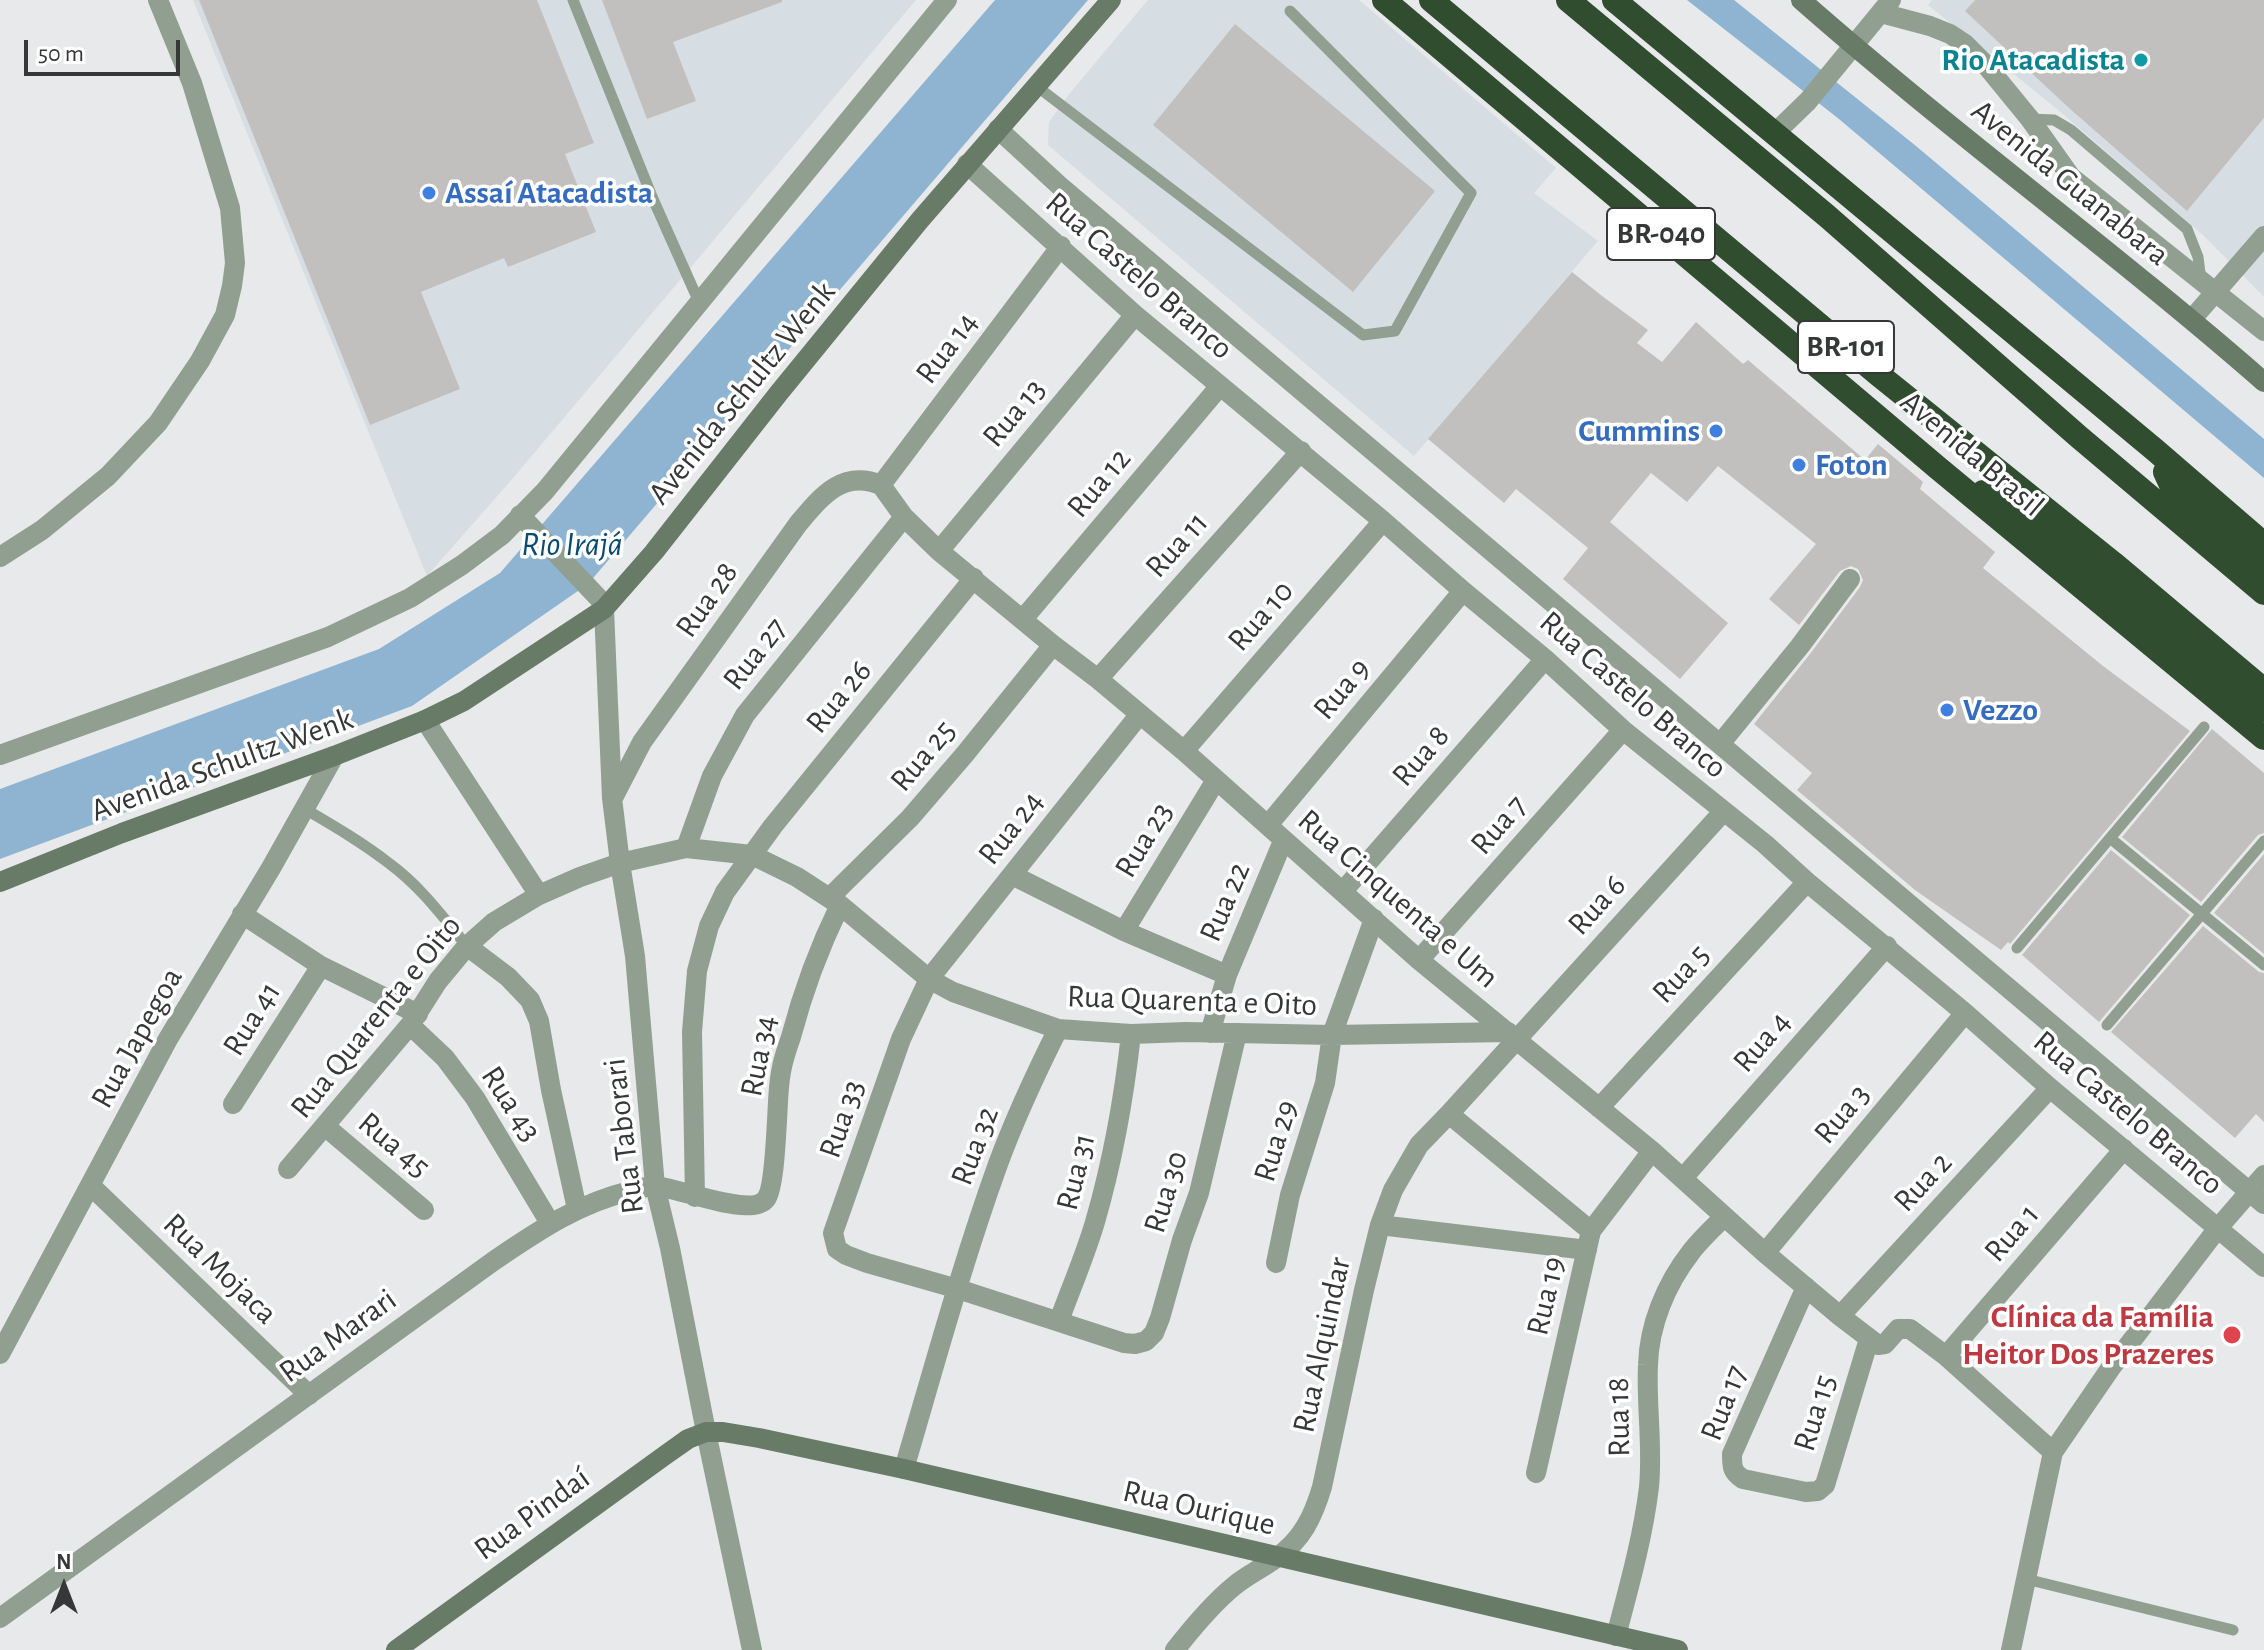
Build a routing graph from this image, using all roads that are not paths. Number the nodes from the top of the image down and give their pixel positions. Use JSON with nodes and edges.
{"nodes":[{"id":1,"x":158,"y":0,"type":"edge"},
{"id":2,"x":573,"y":0,"type":"edge"},
{"id":3,"x":947,"y":0,"type":"edge"},
{"id":4,"x":1111,"y":0,"type":"edge"},
{"id":5,"x":1384,"y":0,"type":"edge"},
{"id":6,"x":1431,"y":0,"type":"edge"},
{"id":7,"x":1568,"y":0,"type":"edge"},
{"id":8,"x":1614,"y":0,"type":"edge"},
{"id":9,"x":1801,"y":0,"type":"edge"},
{"id":10,"x":1886,"y":6,"type":"edge"},
{"id":11,"x":1290,"y":11,"type":"dead end"},
{"id":12,"x":1853,"y":46,"type":"junction"},
{"id":13,"x":1035,"y":85,"type":"junction"},
{"id":14,"x":2030,"y":119,"type":"junction"},
{"id":15,"x":998,"y":129,"type":"junction"},
{"id":16,"x":1775,"y":133,"type":"junction"},
{"id":17,"x":967,"y":164,"type":"junction"},
{"id":18,"x":2264,"y":236,"type":"edge"},
{"id":19,"x":1061,"y":246,"type":"junction"},
{"id":20,"x":2208,"y":287,"type":"junction"},
{"id":21,"x":699,"y":302,"type":"junction"},
{"id":22,"x":1135,"y":315,"type":"junction"},
{"id":23,"x":2192,"y":319,"type":"junction"},
{"id":24,"x":2264,"y":331,"type":"edge"},
{"id":25,"x":2264,"y":382,"type":"edge"},
{"id":26,"x":1220,"y":386,"type":"junction"},
{"id":27,"x":2155,"y":450,"type":"junction"},
{"id":28,"x":1301,"y":451,"type":"junction"},
{"id":29,"x":1938,"y":468,"type":"junction"},
{"id":30,"x":881,"y":485,"type":"junction"},
{"id":31,"x":904,"y":517,"type":"junction"},
{"id":32,"x":1383,"y":521,"type":"junction"},
{"id":33,"x":527,"y":523,"type":"junction"},
{"id":34,"x":2264,"y":544,"type":"edge"},
{"id":35,"x":939,"y":551,"type":"junction"},
{"id":36,"x":0,"y":557,"type":"edge"},
{"id":37,"x":2264,"y":571,"type":"edge"},
{"id":38,"x":974,"y":578,"type":"junction"},
{"id":39,"x":1850,"y":579,"type":"dead end"},
{"id":40,"x":1463,"y":591,"type":"junction"},
{"id":41,"x":2264,"y":593,"type":"edge"},
{"id":42,"x":605,"y":608,"type":"junction"},
{"id":43,"x":1023,"y":619,"type":"junction"},
{"id":44,"x":1053,"y":645,"type":"junction"},
{"id":45,"x":1545,"y":659,"type":"junction"},
{"id":46,"x":1098,"y":679,"type":"junction"},
{"id":47,"x":2264,"y":690,"type":"edge"},
{"id":48,"x":2264,"y":710,"type":"edge"},
{"id":49,"x":1140,"y":714,"type":"junction"},
{"id":50,"x":425,"y":720,"type":"junction"},
{"id":51,"x":2204,"y":727,"type":"dead end"},
{"id":52,"x":1623,"y":730,"type":"junction"},
{"id":53,"x":2264,"y":738,"type":"edge"},
{"id":54,"x":1720,"y":744,"type":"junction"},
{"id":55,"x":1184,"y":751,"type":"junction"},
{"id":56,"x":0,"y":755,"type":"edge"},
{"id":57,"x":334,"y":756,"type":"junction"},
{"id":58,"x":1216,"y":780,"type":"junction"},
{"id":59,"x":612,"y":798,"type":"junction"},
{"id":60,"x":305,"y":809,"type":"junction"},
{"id":61,"x":1723,"y":812,"type":"junction"},
{"id":62,"x":1268,"y":825,"type":"junction"},
{"id":63,"x":2110,"y":838,"type":"junction"},
{"id":64,"x":1283,"y":841,"type":"junction"},
{"id":65,"x":2264,"y":841,"type":"edge"},
{"id":66,"x":686,"y":848,"type":"junction"},
{"id":67,"x":752,"y":855,"type":"junction"},
{"id":68,"x":620,"y":863,"type":"junction"},
{"id":69,"x":1012,"y":875,"type":"junction"},
{"id":70,"x":0,"y":882,"type":"edge"},
{"id":71,"x":1807,"y":882,"type":"junction"},
{"id":72,"x":1343,"y":891,"type":"junction"},
{"id":73,"x":539,"y":895,"type":"junction"},
{"id":74,"x":834,"y":902,"type":"junction"},
{"id":75,"x":242,"y":914,"type":"junction"},
{"id":76,"x":2202,"y":914,"type":"junction"},
{"id":77,"x":1374,"y":919,"type":"junction"},
{"id":78,"x":1124,"y":931,"type":"junction"},
{"id":79,"x":467,"y":946,"type":"junction"},
{"id":80,"x":1887,"y":946,"type":"junction"},
{"id":81,"x":2017,"y":948,"type":"dead end"},
{"id":82,"x":1419,"y":960,"type":"junction"},
{"id":83,"x":2264,"y":965,"type":"edge"},
{"id":84,"x":321,"y":966,"type":"junction"},
{"id":85,"x":1227,"y":975,"type":"junction"},
{"id":86,"x":929,"y":979,"type":"junction"},
{"id":87,"x":1965,"y":1013,"type":"junction"},
{"id":88,"x":414,"y":1020,"type":"junction"},
{"id":89,"x":2107,"y":1025,"type":"dead end"},
{"id":90,"x":1058,"y":1029,"type":"junction"},
{"id":91,"x":1210,"y":1033,"type":"junction"},
{"id":92,"x":1237,"y":1033,"type":"junction"},
{"id":93,"x":1131,"y":1034,"type":"junction"},
{"id":94,"x":1332,"y":1035,"type":"junction"},
{"id":95,"x":1512,"y":1036,"type":"junction"},
{"id":96,"x":2050,"y":1088,"type":"junction"},
{"id":97,"x":233,"y":1104,"type":"dead end"},
{"id":98,"x":1599,"y":1108,"type":"junction"},
{"id":99,"x":1449,"y":1114,"type":"junction"},
{"id":100,"x":326,"y":1127,"type":"junction"},
{"id":101,"x":2124,"y":1149,"type":"junction"},
{"id":102,"x":1652,"y":1151,"type":"junction"},
{"id":103,"x":288,"y":1169,"type":"dead end"},
{"id":104,"x":2264,"y":1175,"type":"edge"},
{"id":105,"x":1683,"y":1178,"type":"junction"},
{"id":106,"x":91,"y":1186,"type":"junction"},
{"id":107,"x":655,"y":1186,"type":"junction"},
{"id":108,"x":695,"y":1197,"type":"junction"},
{"id":109,"x":2256,"y":1198,"type":"edge"},
{"id":110,"x":742,"y":1204,"type":"joint"},
{"id":111,"x":577,"y":1209,"type":"junction"},
{"id":112,"x":424,"y":1210,"type":"dead end"},
{"id":113,"x":1724,"y":1217,"type":"junction"},
{"id":114,"x":550,"y":1223,"type":"junction"},
{"id":115,"x":1380,"y":1225,"type":"junction"},
{"id":116,"x":2218,"y":1228,"type":"junction"},
{"id":117,"x":1589,"y":1240,"type":"junction"},
{"id":118,"x":1765,"y":1253,"type":"junction"},
{"id":119,"x":1276,"y":1263,"type":"dead end"},
{"id":120,"x":2264,"y":1267,"type":"edge"},
{"id":121,"x":1806,"y":1287,"type":"junction"},
{"id":122,"x":958,"y":1289,"type":"junction"},
{"id":123,"x":1840,"y":1316,"type":"junction"},
{"id":124,"x":1059,"y":1321,"type":"junction"},
{"id":125,"x":1877,"y":1341,"type":"junction"},
{"id":126,"x":0,"y":1354,"type":"edge"},
{"id":127,"x":1946,"y":1356,"type":"junction"},
{"id":128,"x":309,"y":1395,"type":"junction"},
{"id":129,"x":706,"y":1432,"type":"junction"},
{"id":130,"x":2053,"y":1452,"type":"junction"},
{"id":131,"x":904,"y":1469,"type":"junction"},
{"id":132,"x":1536,"y":1473,"type":"dead end"},
{"id":133,"x":1806,"y":1492,"type":"joint"},
{"id":134,"x":1278,"y":1557,"type":"junction"},
{"id":135,"x":2026,"y":1579,"type":"junction"},
{"id":136,"x":0,"y":1618,"type":"edge"},
{"id":137,"x":2233,"y":1630,"type":"dead end"},
{"id":138,"x":1616,"y":1636,"type":"junction"},
{"id":139,"x":396,"y":1650,"type":"edge"},
{"id":140,"x":752,"y":1650,"type":"edge"},
{"id":141,"x":1175,"y":1650,"type":"edge"},
{"id":142,"x":1678,"y":1650,"type":"edge"},
{"id":143,"x":2011,"y":1650,"type":"edge"}],
"edges":[{"from":1,"to":36,"type":"street"},
{"from":2,"to":21,"type":"lane"},
{"from":3,"to":21,"type":"street"},
{"from":4,"to":13,"type":"street","name":"Avenida Schultz Wenk"},
{"from":5,"to":29,"type":"highway","name":"Avenida Brasil","number":"BR-040"},
{"from":6,"to":47,"type":"highway","name":"Avenida Brasil","number":"BR-101"},
{"from":7,"to":41,"type":"highway","number":"BR-101"},
{"from":8,"to":16,"type":"highway"},
{"from":9,"to":12,"type":"street","name":"Avenida Guanabara"},
{"from":10,"to":12,"type":"street"},
{"from":10,"to":14,"type":"street"},
{"from":11,"to":13,"type":"lane"},
{"from":12,"to":16,"type":"street"},
{"from":12,"to":23,"type":"street","name":"Avenida Guanabara"},
{"from":13,"to":15,"type":"street","name":"Avenida Schultz Wenk"},
{"from":14,"to":20,"type":"street"},
{"from":14,"to":20,"type":"lane"},
{"from":15,"to":17,"type":"street","name":"Avenida Schultz Wenk"},
{"from":15,"to":54,"type":"street","name":"Rua Castelo Branco"},
{"from":16,"to":27,"type":"highway"},
{"from":17,"to":19,"type":"street","name":"Rua Castelo Branco"},
{"from":17,"to":42,"type":"street","name":"Avenida Schultz Wenk"},
{"from":18,"to":20,"type":"street"},
{"from":19,"to":22,"type":"street","name":"Rua Castelo Branco"},
{"from":19,"to":30,"type":"street","name":"Rua 14"},
{"from":20,"to":23,"type":"street"},
{"from":20,"to":24,"type":"street"},
{"from":21,"to":33,"type":"street"},
{"from":22,"to":26,"type":"street","name":"Rua Castelo Branco"},
{"from":22,"to":35,"type":"street","name":"Rua 13"},
{"from":23,"to":25,"type":"street","name":"Avenida Guanabara"},
{"from":26,"to":28,"type":"street","name":"Rua Castelo Branco"},
{"from":26,"to":43,"type":"street","name":"Rua 12"},
{"from":27,"to":34,"type":"highway"},
{"from":27,"to":37,"type":"highway"},
{"from":28,"to":32,"type":"street","name":"Rua Castelo Branco"},
{"from":28,"to":46,"type":"street","name":"Rua 11"},
{"from":29,"to":48,"type":"highway","number":"BR-040"},
{"from":29,"to":53,"type":"highway","name":"Avenida Brasil"},
{"from":30,"to":31,"type":"street","name":"Rua Cinquenta e Um"},
{"from":30,"to":59,"type":"street","name":"Rua 28"},
{"from":31,"to":35,"type":"street","name":"Rua Cinquenta e Um"},
{"from":31,"to":66,"type":"street","name":"Rua 27"},
{"from":32,"to":40,"type":"street","name":"Rua Castelo Branco"},
{"from":32,"to":55,"type":"street","name":"Rua 10"},
{"from":33,"to":42,"type":"street"},
{"from":33,"to":56,"type":"street"},
{"from":35,"to":38,"type":"street","name":"Rua Cinquenta e Um"},
{"from":38,"to":43,"type":"street","name":"Rua Cinquenta e Um"},
{"from":38,"to":67,"type":"street","name":"Rua 26"},
{"from":39,"to":54,"type":"street"},
{"from":40,"to":45,"type":"street","name":"Rua Castelo Branco"},
{"from":40,"to":62,"type":"street","name":"Rua 9"},
{"from":42,"to":50,"type":"street","name":"Avenida Schultz Wenk"},
{"from":42,"to":59,"type":"street","name":"Rua Taborari"},
{"from":43,"to":44,"type":"street","name":"Rua Cinquenta e Um"},
{"from":44,"to":46,"type":"street","name":"Rua Cinquenta e Um"},
{"from":44,"to":74,"type":"street","name":"Rua 25"},
{"from":45,"to":52,"type":"street","name":"Rua Castelo Branco"},
{"from":45,"to":72,"type":"street","name":"Rua 8"},
{"from":46,"to":49,"type":"street","name":"Rua Cinquenta e Um"},
{"from":49,"to":55,"type":"street","name":"Rua Cinquenta e Um"},
{"from":49,"to":69,"type":"street","name":"Rua 24"},
{"from":50,"to":57,"type":"street","name":"Avenida Schultz Wenk"},
{"from":50,"to":73,"type":"street"},
{"from":51,"to":63,"type":"lane"},
{"from":52,"to":61,"type":"street","name":"Rua Castelo Branco"},
{"from":52,"to":82,"type":"street","name":"Rua 7"},
{"from":54,"to":109,"type":"street","name":"Rua Castelo Branco"},
{"from":55,"to":58,"type":"street","name":"Rua Cinquenta e Um"},
{"from":57,"to":60,"type":"street","name":"Rua Japegoa"},
{"from":57,"to":70,"type":"street","name":"Avenida Schultz Wenk"},
{"from":58,"to":62,"type":"street","name":"Rua Cinquenta e Um"},
{"from":58,"to":78,"type":"street","name":"Rua 23"},
{"from":59,"to":68,"type":"street","name":"Rua Taborari"},
{"from":60,"to":75,"type":"street","name":"Rua Japegoa"},
{"from":60,"to":79,"type":"lane"},
{"from":61,"to":71,"type":"street","name":"Rua Castelo Branco"},
{"from":61,"to":95,"type":"street","name":"Rua 6"},
{"from":62,"to":64,"type":"street","name":"Rua Cinquenta e Um"},
{"from":63,"to":76,"type":"lane"},
{"from":63,"to":81,"type":"lane"},
{"from":64,"to":72,"type":"street","name":"Rua Cinquenta e Um"},
{"from":64,"to":85,"type":"street","name":"Rua 22"},
{"from":65,"to":76,"type":"lane"},
{"from":66,"to":67,"type":"street","name":"Rua Quarenta e Oito"},
{"from":66,"to":68,"type":"street","name":"Rua Quarenta e Oito"},
{"from":67,"to":74,"type":"street","name":"Rua Quarenta e Oito"},
{"from":67,"to":108,"type":"street","name":"Rua 26"},
{"from":68,"to":73,"type":"street","name":"Rua Quarenta e Oito"},
{"from":68,"to":107,"type":"street","name":"Rua Taborari"},
{"from":69,"to":78,"type":"street"},
{"from":69,"to":86,"type":"street","name":"Rua 24"},
{"from":71,"to":80,"type":"street","name":"Rua Castelo Branco"},
{"from":71,"to":98,"type":"street","name":"Rua 5"},
{"from":72,"to":77,"type":"street","name":"Rua Cinquenta e Um"},
{"from":73,"to":79,"type":"street","name":"Rua Quarenta e Oito"},
{"from":74,"to":86,"type":"street","name":"Rua Quarenta e Oito"},
{"from":74,"to":110,"type":"street","name":"Rua 34"},
{"from":75,"to":84,"type":"street","name":"Rua 43"},
{"from":75,"to":106,"type":"street","name":"Rua Japegoa"},
{"from":76,"to":83,"type":"lane"},
{"from":76,"to":89,"type":"lane"},
{"from":77,"to":82,"type":"street","name":"Rua Cinquenta e Um"},
{"from":77,"to":94,"type":"street","name":"Rua 29"},
{"from":78,"to":85,"type":"street"},
{"from":79,"to":88,"type":"street","name":"Rua Quarenta e Oito"},
{"from":79,"to":111,"type":"street"},
{"from":80,"to":87,"type":"street","name":"Rua Castelo Branco"},
{"from":80,"to":105,"type":"street","name":"Rua 4"},
{"from":82,"to":95,"type":"street","name":"Rua Cinquenta e Um"},
{"from":84,"to":88,"type":"street","name":"Rua 43"},
{"from":84,"to":97,"type":"street","name":"Rua 41"},
{"from":85,"to":91,"type":"street","name":"Rua 22"},
{"from":86,"to":90,"type":"street","name":"Rua Quarenta e Oito"},
{"from":86,"to":122,"type":"street","name":"Rua 33"},
{"from":87,"to":96,"type":"street","name":"Rua Castelo Branco"},
{"from":87,"to":118,"type":"street","name":"Rua 3"},
{"from":88,"to":100,"type":"street","name":"Rua Quarenta e Oito"},
{"from":88,"to":114,"type":"street","name":"Rua 43"},
{"from":90,"to":93,"type":"street","name":"Rua Quarenta e Oito"},
{"from":90,"to":122,"type":"street","name":"Rua 32"},
{"from":91,"to":92,"type":"street","name":"Rua Quarenta e Oito"},
{"from":91,"to":93,"type":"street","name":"Rua Quarenta e Oito"},
{"from":92,"to":94,"type":"street","name":"Rua Quarenta e Oito"},
{"from":92,"to":124,"type":"street","name":"Rua 30"},
{"from":93,"to":124,"type":"street","name":"Rua 31"},
{"from":94,"to":95,"type":"street","name":"Rua Quarenta e Oito"},
{"from":94,"to":119,"type":"street","name":"Rua 29"},
{"from":95,"to":98,"type":"street","name":"Rua Cinquenta e Um"},
{"from":95,"to":99,"type":"street","name":"Rua Alquindar"},
{"from":96,"to":101,"type":"street","name":"Rua Castelo Branco"},
{"from":96,"to":123,"type":"street","name":"Rua 2"},
{"from":98,"to":102,"type":"street","name":"Rua Cinquenta e Um"},
{"from":99,"to":115,"type":"street","name":"Rua Alquindar"},
{"from":99,"to":117,"type":"street"},
{"from":100,"to":103,"type":"street","name":"Rua Quarenta e Oito"},
{"from":100,"to":112,"type":"street","name":"Rua 45"},
{"from":101,"to":116,"type":"street","name":"Rua Castelo Branco"},
{"from":101,"to":127,"type":"street","name":"Rua 1"},
{"from":102,"to":105,"type":"street","name":"Rua Cinquenta e Um"},
{"from":102,"to":117,"type":"street","name":"Rua 19"},
{"from":104,"to":109,"type":"street"},
{"from":105,"to":113,"type":"street","name":"Rua Cinquenta e Um"},
{"from":106,"to":126,"type":"street","name":"Rua Japegoa"},
{"from":106,"to":128,"type":"street","name":"Rua Mojaca"},
{"from":107,"to":108,"type":"street","name":"Rua Marari"},
{"from":107,"to":111,"type":"street","name":"Rua Marari"},
{"from":107,"to":129,"type":"street","name":"Rua Taborari"},
{"from":108,"to":110,"type":"street","name":"Rua Marari"},
{"from":109,"to":116,"type":"street"},
{"from":111,"to":114,"type":"street","name":"Rua Marari"},
{"from":113,"to":118,"type":"street","name":"Rua Cinquenta e Um"},
{"from":113,"to":138,"type":"street","name":"Rua 18"},
{"from":114,"to":128,"type":"street","name":"Rua Marari"},
{"from":115,"to":117,"type":"street"},
{"from":115,"to":134,"type":"street","name":"Rua Alquindar"},
{"from":116,"to":120,"type":"street","name":"Rua Castelo Branco"},
{"from":116,"to":130,"type":"street"},
{"from":117,"to":132,"type":"street","name":"Rua 19"},
{"from":118,"to":121,"type":"street","name":"Rua Cinquenta e Um"},
{"from":121,"to":123,"type":"street","name":"Rua Cinquenta e Um"},
{"from":121,"to":133,"type":"street","name":"Rua 17"},
{"from":122,"to":124,"type":"street"},
{"from":122,"to":131,"type":"street","name":"Rua 32"},
{"from":123,"to":125,"type":"street","name":"Rua Cinquenta e Um"},
{"from":125,"to":127,"type":"street"},
{"from":125,"to":133,"type":"street","name":"Rua 15"},
{"from":127,"to":130,"type":"street"},
{"from":128,"to":136,"type":"street","name":"Rua Marari"},
{"from":129,"to":131,"type":"street","name":"Rua Ourique"},
{"from":129,"to":139,"type":"street","name":"Rua Pindaí"},
{"from":129,"to":140,"type":"street","name":"Rua Taborari"},
{"from":130,"to":135,"type":"street"},
{"from":131,"to":134,"type":"street","name":"Rua Ourique"},
{"from":134,"to":138,"type":"street","name":"Rua Ourique"},
{"from":134,"to":141,"type":"street","name":"Rua Alquindar"},
{"from":135,"to":137,"type":"lane"},
{"from":135,"to":143,"type":"street"},
{"from":138,"to":142,"type":"street","name":"Rua Ourique"}]}
